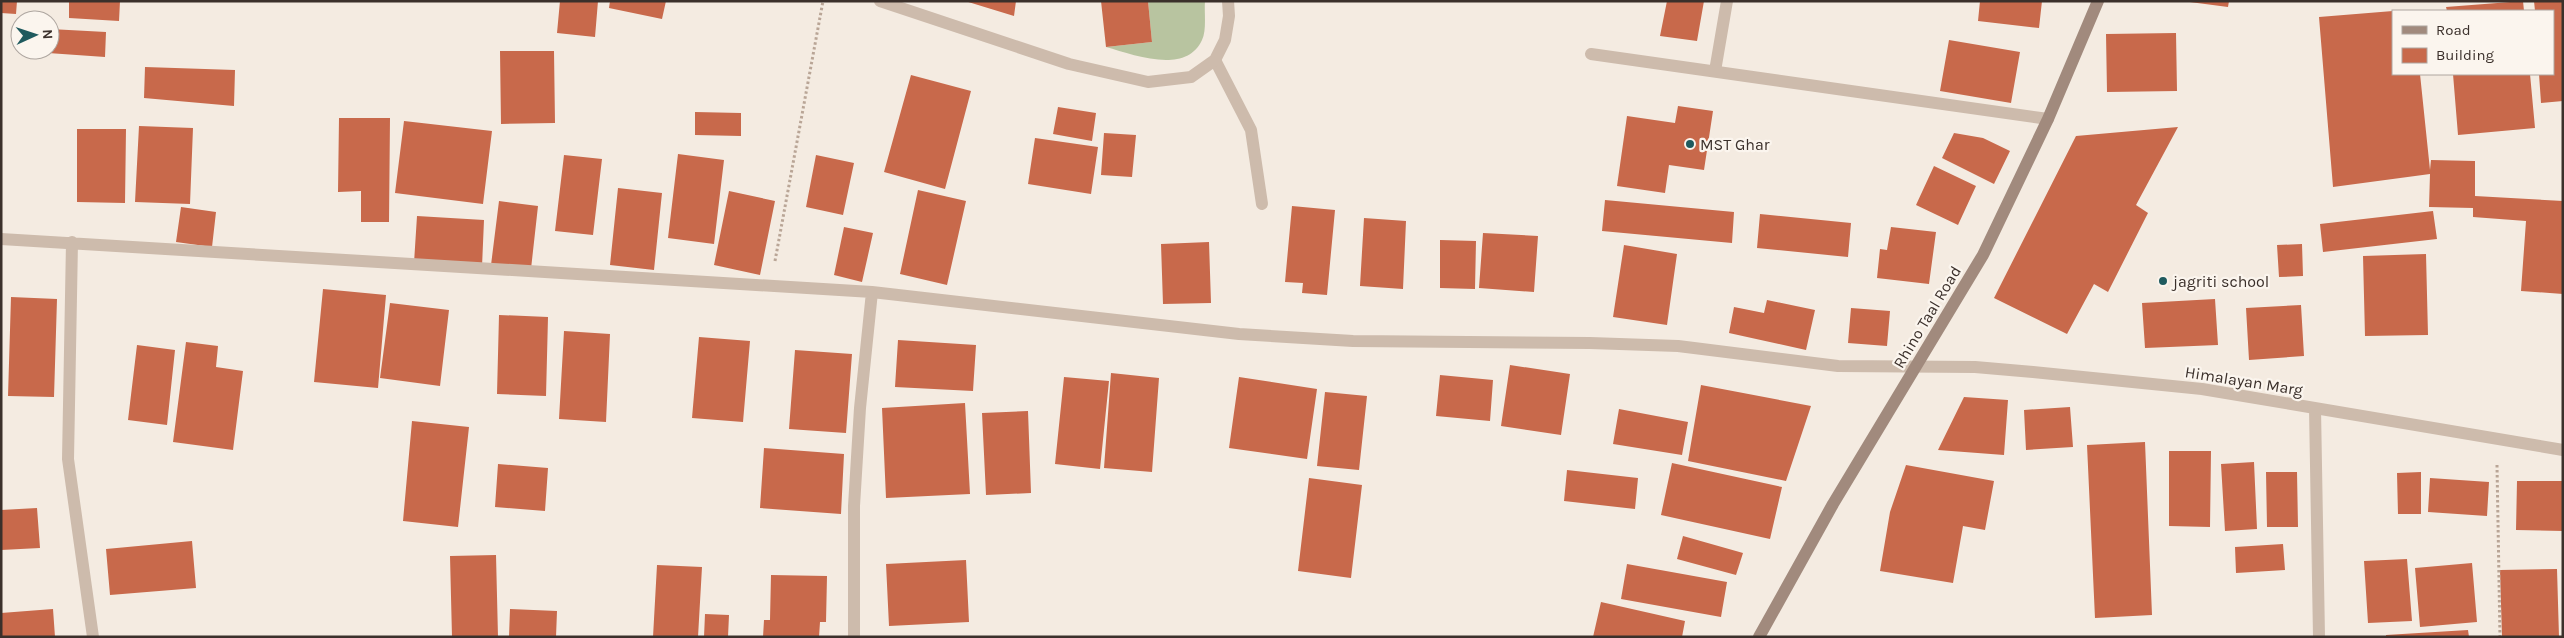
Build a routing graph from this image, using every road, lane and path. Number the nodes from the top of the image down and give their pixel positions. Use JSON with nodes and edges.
{"nodes":[{"id":1,"x":823,"y":1,"type":"edge"},
{"id":2,"x":880,"y":1,"type":"edge"},
{"id":3,"x":1228,"y":1,"type":"edge"},
{"id":4,"x":1727,"y":1,"type":"edge"},
{"id":5,"x":2098,"y":1,"type":"edge"},
{"id":6,"x":1591,"y":54,"type":"dead end"},
{"id":7,"x":1215,"y":60,"type":"junction"},
{"id":8,"x":1715,"y":71,"type":"junction"},
{"id":9,"x":2048,"y":119,"type":"junction"},
{"id":10,"x":1262,"y":204,"type":"dead end"},
{"id":11,"x":1,"y":239,"type":"edge"},
{"id":12,"x":72,"y":242,"type":"junction"},
{"id":13,"x":771,"y":285,"type":"junction"},
{"id":14,"x":872,"y":292,"type":"junction"},
{"id":15,"x":1918,"y":366,"type":"junction"},
{"id":16,"x":2315,"y":408,"type":"junction"},
{"id":17,"x":2497,"y":440,"type":"junction"},
{"id":18,"x":2563,"y":450,"type":"edge"},
{"id":19,"x":93,"y":637,"type":"edge"},
{"id":20,"x":854,"y":637,"type":"edge"},
{"id":21,"x":1759,"y":637,"type":"edge"},
{"id":22,"x":2319,"y":637,"type":"edge"},
{"id":23,"x":2500,"y":637,"type":"edge"}],
"edges":[{"from":1,"to":13,"type":"path"},
{"from":2,"to":7,"type":"street"},
{"from":3,"to":7,"type":"street"},
{"from":4,"to":8,"type":"street"},
{"from":5,"to":9,"type":"street","name":"Rhino Taal Road"},
{"from":6,"to":8,"type":"street"},
{"from":7,"to":10,"type":"street"},
{"from":8,"to":9,"type":"street"},
{"from":9,"to":15,"type":"street","name":"Rhino Taal Road"},
{"from":11,"to":12,"type":"street","name":"Himalayan Marg"},
{"from":12,"to":13,"type":"street","name":"Himalayan Marg"},
{"from":12,"to":19,"type":"street"},
{"from":13,"to":14,"type":"street","name":"Himalayan Marg"},
{"from":14,"to":15,"type":"street","name":"Himalayan Marg"},
{"from":14,"to":20,"type":"street"},
{"from":15,"to":16,"type":"street","name":"Himalayan Marg"},
{"from":15,"to":21,"type":"street","name":"Rhino Taal Road"},
{"from":16,"to":17,"type":"street","name":"Himalayan Marg"},
{"from":16,"to":22,"type":"street"},
{"from":17,"to":18,"type":"street","name":"Himalayan Marg"},
{"from":17,"to":23,"type":"path"}]}
